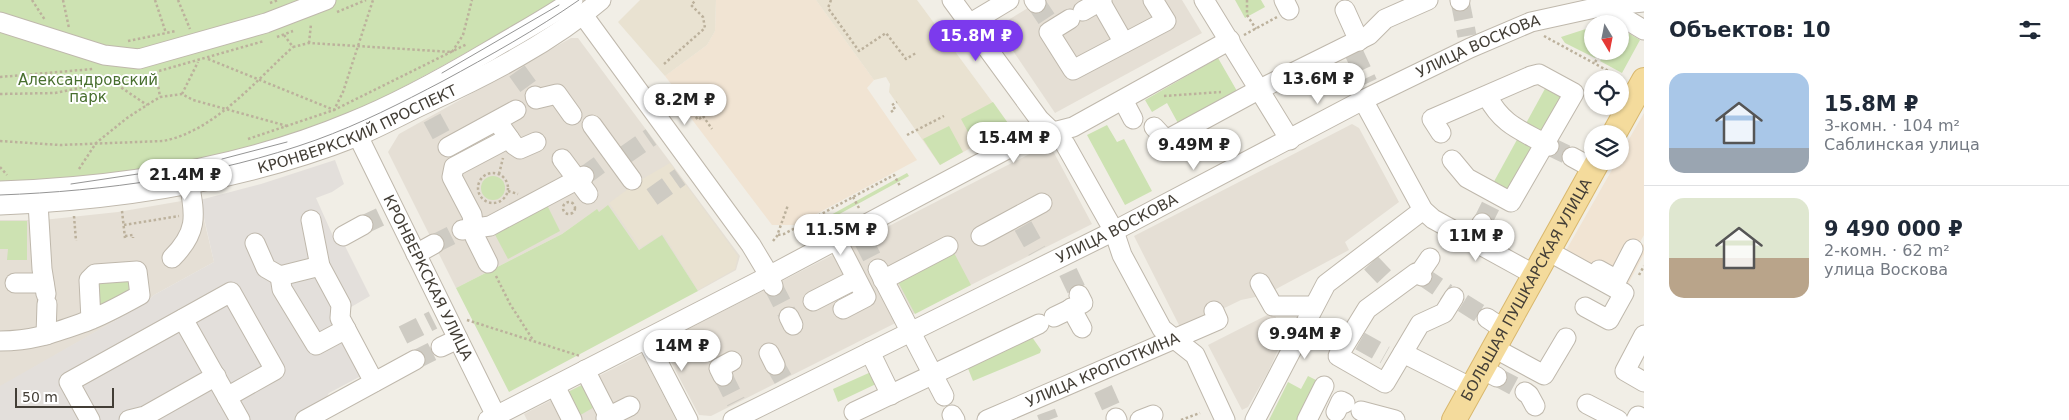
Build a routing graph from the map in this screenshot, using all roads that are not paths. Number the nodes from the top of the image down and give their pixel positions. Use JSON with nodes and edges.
{"nodes":[{"id":1,"x":326,"y":0,"type":"edge"},
{"id":2,"x":601,"y":0,"type":"edge"},
{"id":3,"x":952,"y":0,"type":"edge"},
{"id":4,"x":1009,"y":0,"type":"edge"},
{"id":5,"x":1152,"y":0,"type":"edge"},
{"id":6,"x":1204,"y":0,"type":"edge"},
{"id":7,"x":1428,"y":0,"type":"edge"},
{"id":8,"x":1101,"y":1,"type":"edge"},
{"id":9,"x":1644,"y":2,"type":"edge"},
{"id":10,"x":1604,"y":6,"type":"junction"},
{"id":11,"x":578,"y":8,"type":"edge"},
{"id":12,"x":1345,"y":10,"type":"dead end"},
{"id":13,"x":0,"y":22,"type":"edge"},
{"id":14,"x":969,"y":24,"type":"junction"},
{"id":15,"x":1644,"y":30,"type":"edge"},
{"id":16,"x":1235,"y":38,"type":"junction"},
{"id":17,"x":1124,"y":43,"type":"junction"},
{"id":18,"x":1354,"y":46,"type":"junction"},
{"id":19,"x":1634,"y":79,"type":"edge"},
{"id":20,"x":1260,"y":90,"type":"junction"},
{"id":21,"x":1369,"y":93,"type":"junction"},
{"id":22,"x":535,"y":96,"type":"dead end"},
{"id":23,"x":1487,"y":96,"type":"junction"},
{"id":24,"x":1123,"y":100,"type":"junction"},
{"id":25,"x":516,"y":110,"type":"dead end"},
{"id":26,"x":572,"y":115,"type":"dead end"},
{"id":27,"x":497,"y":120,"type":"junction"},
{"id":28,"x":1134,"y":120,"type":"dead end"},
{"id":29,"x":592,"y":125,"type":"dead end"},
{"id":30,"x":1617,"y":125,"type":"edge"},
{"id":31,"x":1154,"y":127,"type":"dead end"},
{"id":32,"x":1053,"y":132,"type":"junction"},
{"id":33,"x":1441,"y":133,"type":"dead end"},
{"id":34,"x":358,"y":136,"type":"junction"},
{"id":35,"x":509,"y":138,"type":"junction"},
{"id":36,"x":1290,"y":140,"type":"junction"},
{"id":37,"x":536,"y":142,"type":"dead end"},
{"id":38,"x":1547,"y":145,"type":"junction"},
{"id":39,"x":1572,"y":157,"type":"tunnel mouth"},
{"id":40,"x":562,"y":159,"type":"dead end"},
{"id":41,"x":1452,"y":160,"type":"dead end"},
{"id":42,"x":1584,"y":161,"type":"edge"},
{"id":43,"x":458,"y":166,"type":"junction"},
{"id":44,"x":1593,"y":170,"type":"edge"},
{"id":45,"x":632,"y":180,"type":"dead end"},
{"id":46,"x":3,"y":183,"type":"edge"},
{"id":47,"x":189,"y":184,"type":"junction"},
{"id":48,"x":38,"y":203,"type":"junction"},
{"id":49,"x":1042,"y":203,"type":"dead end"},
{"id":50,"x":0,"y":205,"type":"edge"},
{"id":51,"x":1423,"y":210,"type":"junction"},
{"id":52,"x":310,"y":220,"type":"dead end"},
{"id":53,"x":1482,"y":223,"type":"tunnel mouth"},
{"id":54,"x":363,"y":225,"type":"tunnel mouth"},
{"id":55,"x":468,"y":229,"type":"junction"},
{"id":56,"x":1114,"y":231,"type":"junction"},
{"id":57,"x":343,"y":236,"type":"dead end"},
{"id":58,"x":981,"y":236,"type":"dead end"},
{"id":59,"x":836,"y":239,"type":"junction"},
{"id":60,"x":1472,"y":241,"type":"junction"},
{"id":61,"x":255,"y":242,"type":"dead end"},
{"id":62,"x":434,"y":244,"type":"tunnel mouth"},
{"id":63,"x":948,"y":246,"type":"dead end"},
{"id":64,"x":1550,"y":247,"type":"junction"},
{"id":65,"x":1633,"y":249,"type":"dead end"},
{"id":66,"x":416,"y":254,"type":"junction"},
{"id":67,"x":172,"y":258,"type":"dead end"},
{"id":68,"x":1430,"y":258,"type":"dead end"},
{"id":69,"x":320,"y":266,"type":"junction"},
{"id":70,"x":492,"y":269,"type":"road end"},
{"id":71,"x":1535,"y":275,"type":"junction"},
{"id":72,"x":280,"y":276,"type":"junction"},
{"id":73,"x":856,"y":279,"type":"junction"},
{"id":74,"x":771,"y":280,"type":"junction"},
{"id":75,"x":15,"y":283,"type":"dead end"},
{"id":76,"x":1260,"y":283,"type":"dead end"},
{"id":77,"x":46,"y":294,"type":"junction"},
{"id":78,"x":1455,"y":298,"type":"dead end"},
{"id":79,"x":813,"y":301,"type":"dead end"},
{"id":80,"x":1314,"y":306,"type":"junction"},
{"id":81,"x":1585,"y":306,"type":"dead end"},
{"id":82,"x":843,"y":308,"type":"dead end"},
{"id":83,"x":1216,"y":315,"type":"dead end"},
{"id":84,"x":183,"y":319,"type":"junction"},
{"id":85,"x":91,"y":320,"type":"dead end"},
{"id":86,"x":1082,"y":328,"type":"dead end"},
{"id":87,"x":346,"y":330,"type":"junction"},
{"id":88,"x":910,"y":332,"type":"junction"},
{"id":89,"x":1495,"y":332,"type":"junction"},
{"id":90,"x":1644,"y":335,"type":"edge"},
{"id":91,"x":46,"y":336,"type":"junction"},
{"id":92,"x":1566,"y":338,"type":"dead end"},
{"id":93,"x":646,"y":339,"type":"junction"},
{"id":94,"x":1176,"y":339,"type":"junction"},
{"id":95,"x":0,"y":341,"type":"edge"},
{"id":96,"x":870,"y":352,"type":"junction"},
{"id":97,"x":1395,"y":357,"type":"junction"},
{"id":98,"x":415,"y":360,"type":"tunnel mouth"},
{"id":99,"x":585,"y":364,"type":"junction"},
{"id":100,"x":932,"y":375,"type":"junction"},
{"id":101,"x":216,"y":376,"type":"junction"},
{"id":102,"x":1484,"y":378,"type":"junction"},
{"id":103,"x":374,"y":382,"type":"junction"},
{"id":104,"x":1644,"y":382,"type":"edge"},
{"id":105,"x":555,"y":386,"type":"junction"},
{"id":106,"x":1324,"y":386,"type":"dead end"},
{"id":107,"x":891,"y":395,"type":"junction"},
{"id":108,"x":944,"y":396,"type":"dead end"},
{"id":109,"x":227,"y":397,"type":"junction"},
{"id":110,"x":1587,"y":404,"type":"dead end"},
{"id":111,"x":630,"y":406,"type":"dead end"},
{"id":112,"x":854,"y":412,"type":"dead end"},
{"id":113,"x":1353,"y":412,"type":"edge"},
{"id":114,"x":737,"y":413,"type":"edge"},
{"id":115,"x":325,"y":415,"type":"edge"},
{"id":116,"x":605,"y":418,"type":"edge"},
{"id":117,"x":494,"y":419,"type":"edge"},
{"id":118,"x":90,"y":420,"type":"edge"},
{"id":119,"x":129,"y":420,"type":"edge"},
{"id":120,"x":240,"y":420,"type":"edge"},
{"id":121,"x":305,"y":420,"type":"edge"},
{"id":122,"x":572,"y":420,"type":"edge"},
{"id":123,"x":688,"y":420,"type":"edge"},
{"id":124,"x":987,"y":420,"type":"edge"},
{"id":125,"x":1225,"y":420,"type":"edge"},
{"id":126,"x":1255,"y":420,"type":"edge"},
{"id":127,"x":1307,"y":420,"type":"edge"},
{"id":128,"x":1395,"y":420,"type":"edge"},
{"id":129,"x":1454,"y":420,"type":"edge"},
{"id":130,"x":1618,"y":420,"type":"edge"},
{"id":131,"x":1636,"y":420,"type":"edge"},
{"id":132,"x":1644,"y":420,"type":"edge"}],
"edges":[{"from":1,"to":13,"type":"street"},
{"from":2,"to":11,"type":"street","name":"КРОНВЕРКСКИЙ ПРОСПЕКТ"},
{"from":3,"to":14,"type":"street"},
{"from":4,"to":14,"type":"street"},
{"from":5,"to":17,"type":"street"},
{"from":6,"to":16,"type":"street"},
{"from":7,"to":18,"type":"street"},
{"from":8,"to":17,"type":"street"},
{"from":8,"to":17,"type":"street"},
{"from":9,"to":10,"type":"street","name":"УЛИЦА ВОСКОВА"},
{"from":10,"to":15,"type":"street"},
{"from":10,"to":21,"type":"street","name":"УЛИЦА ВОСКОВА"},
{"from":11,"to":34,"type":"street","name":"КРОНВЕРКСКИЙ ПРОСПЕКТ"},
{"from":11,"to":46,"type":"street"},
{"from":11,"to":74,"type":"street"},
{"from":12,"to":18,"type":"street"},
{"from":14,"to":32,"type":"street"},
{"from":16,"to":20,"type":"street"},
{"from":16,"to":24,"type":"street"},
{"from":18,"to":20,"type":"street"},
{"from":19,"to":30,"type":"main road"},
{"from":20,"to":31,"type":"street"},
{"from":20,"to":36,"type":"street"},
{"from":21,"to":36,"type":"street","name":"УЛИЦА ВОСКОВА"},
{"from":21,"to":51,"type":"street"},
{"from":22,"to":26,"type":"street"},
{"from":23,"to":33,"type":"street"},
{"from":23,"to":38,"type":"street"},
{"from":23,"to":38,"type":"street"},
{"from":24,"to":28,"type":"street"},
{"from":24,"to":32,"type":"street"},
{"from":25,"to":27,"type":"street"},
{"from":27,"to":35,"type":"street"},
{"from":27,"to":43,"type":"street"},
{"from":29,"to":45,"type":"street"},
{"from":32,"to":56,"type":"street"},
{"from":32,"to":59,"type":"street"},
{"from":34,"to":47,"type":"street","name":"КРОНВЕРКСКИЙ ПРОСПЕКТ"},
{"from":34,"to":66,"type":"street","name":"КРОНВЕРКСКАЯ УЛИЦА"},
{"from":35,"to":37,"type":"street"},
{"from":35,"to":43,"type":"street"},
{"from":36,"to":56,"type":"street","name":"УЛИЦА ВОСКОВА"},
{"from":38,"to":41,"type":"street"},
{"from":39,"to":42,"type":"street"},
{"from":40,"to":55,"type":"street"},
{"from":43,"to":55,"type":"street"},
{"from":44,"to":64,"type":"main road","name":"БОЛЬШАЯ ПУШКАРСКАЯ УЛИЦА"},
{"from":47,"to":48,"type":"street","name":"КРОНВЕРКСКИЙ ПРОСПЕКТ"},
{"from":47,"to":67,"type":"street"},
{"from":48,"to":50,"type":"street","name":"КРОНВЕРКСКИЙ ПРОСПЕКТ"},
{"from":48,"to":77,"type":"street"},
{"from":49,"to":58,"type":"street"},
{"from":51,"to":60,"type":"street"},
{"from":51,"to":80,"type":"street"},
{"from":52,"to":69,"type":"street"},
{"from":53,"to":60,"type":"street"},
{"from":54,"to":57,"type":"street"},
{"from":55,"to":70,"type":"street"},
{"from":56,"to":88,"type":"street","name":"УЛИЦА ВОСКОВА"},
{"from":56,"to":94,"type":"street"},
{"from":59,"to":73,"type":"street"},
{"from":59,"to":74,"type":"street"},
{"from":60,"to":71,"type":"street"},
{"from":61,"to":72,"type":"street"},
{"from":62,"to":66,"type":"street"},
{"from":63,"to":88,"type":"street"},
{"from":64,"to":65,"type":"street"},
{"from":64,"to":71,"type":"main road","name":"БОЛЬШАЯ ПУШКАРСКАЯ УЛИЦА"},
{"from":64,"to":81,"type":"street"},
{"from":66,"to":117,"type":"street","name":"КРОНВЕРКСКАЯ УЛИЦА"},
{"from":68,"to":97,"type":"street"},
{"from":69,"to":72,"type":"street"},
{"from":69,"to":87,"type":"street"},
{"from":71,"to":89,"type":"main road","name":"БОЛЬШАЯ ПУШКАРСКАЯ УЛИЦА"},
{"from":72,"to":87,"type":"street"},
{"from":73,"to":79,"type":"street"},
{"from":73,"to":82,"type":"street"},
{"from":74,"to":93,"type":"street"},
{"from":75,"to":77,"type":"street"},
{"from":76,"to":80,"type":"street"},
{"from":77,"to":91,"type":"street"},
{"from":78,"to":97,"type":"street"},
{"from":80,"to":126,"type":"street"},
{"from":83,"to":94,"type":"street","name":"УЛИЦА КРОПОТКИНА"},
{"from":84,"to":101,"type":"street"},
{"from":84,"to":109,"type":"street"},
{"from":84,"to":118,"type":"street"},
{"from":85,"to":91,"type":"street"},
{"from":86,"to":100,"type":"street"},
{"from":87,"to":103,"type":"street"},
{"from":88,"to":96,"type":"street","name":"УЛИЦА ВОСКОВА"},
{"from":88,"to":100,"type":"street"},
{"from":89,"to":92,"type":"street"},
{"from":89,"to":102,"type":"main road","name":"БОЛЬШАЯ ПУШКАРСКАЯ УЛИЦА"},
{"from":90,"to":104,"type":"street"},
{"from":91,"to":95,"type":"street"},
{"from":93,"to":99,"type":"street"},
{"from":93,"to":123,"type":"street"},
{"from":94,"to":124,"type":"street","name":"УЛИЦА КРОПОТКИНА"},
{"from":94,"to":125,"type":"street"},
{"from":96,"to":107,"type":"street"},
{"from":96,"to":114,"type":"street","name":"УЛИЦА ВОСКОВА"},
{"from":97,"to":102,"type":"street"},
{"from":98,"to":103,"type":"street"},
{"from":99,"to":105,"type":"street"},
{"from":99,"to":116,"type":"street"},
{"from":100,"to":107,"type":"street"},
{"from":100,"to":108,"type":"street"},
{"from":101,"to":109,"type":"street"},
{"from":101,"to":119,"type":"street"},
{"from":102,"to":129,"type":"main road","name":"БОЛЬШАЯ ПУШКАРСКАЯ УЛИЦА"},
{"from":103,"to":115,"type":"street"},
{"from":105,"to":117,"type":"street"},
{"from":105,"to":122,"type":"street"},
{"from":106,"to":127,"type":"street"},
{"from":107,"to":112,"type":"street"},
{"from":109,"to":120,"type":"street"},
{"from":110,"to":130,"type":"street"},
{"from":111,"to":116,"type":"street"},
{"from":113,"to":128,"type":"street"},
{"from":115,"to":121,"type":"street"},
{"from":131,"to":132,"type":"street"}]}
